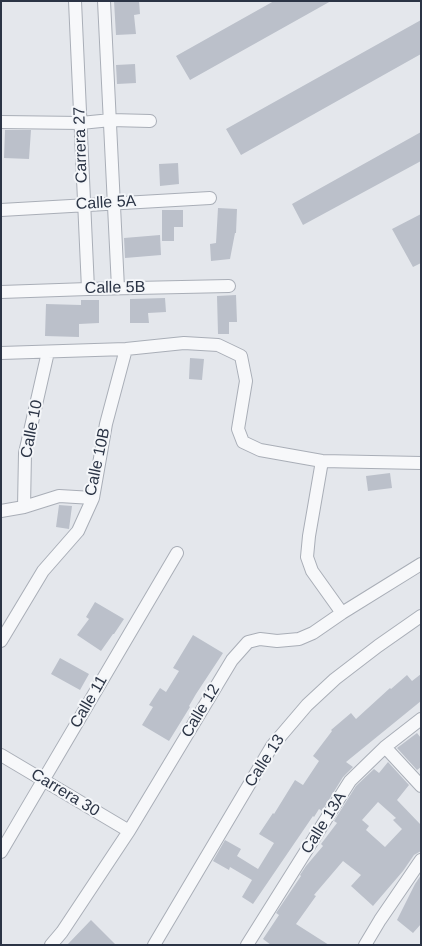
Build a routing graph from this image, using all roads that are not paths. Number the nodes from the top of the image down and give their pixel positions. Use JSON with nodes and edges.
{"nodes":[{"id":1,"x":75,"y":1,"type":"edge"},
{"id":2,"x":104,"y":1,"type":"edge"},
{"id":3,"x":111,"y":120,"type":"junction"},
{"id":4,"x":150,"y":121,"type":"dead end"},
{"id":5,"x":1,"y":122,"type":"edge"},
{"id":6,"x":81,"y":123,"type":"junction"},
{"id":7,"x":210,"y":198,"type":"dead end"},
{"id":8,"x":114,"y":203,"type":"junction"},
{"id":9,"x":84,"y":204,"type":"junction"},
{"id":10,"x":1,"y":210,"type":"edge"},
{"id":11,"x":230,"y":286,"type":"dead end"},
{"id":12,"x":118,"y":288,"type":"junction"},
{"id":13,"x":88,"y":289,"type":"junction"},
{"id":14,"x":1,"y":292,"type":"edge"},
{"id":15,"x":126,"y":350,"type":"junction"},
{"id":16,"x":48,"y":352,"type":"junction"},
{"id":17,"x":1,"y":353,"type":"edge"},
{"id":18,"x":322,"y":461,"type":"junction"},
{"id":19,"x":421,"y":463,"type":"edge"},
{"id":20,"x":93,"y":498,"type":"junction"},
{"id":21,"x":24,"y":507,"type":"junction"},
{"id":22,"x":1,"y":511,"type":"edge"},
{"id":23,"x":176,"y":553,"type":"dead end"},
{"id":24,"x":421,"y":564,"type":"edge"},
{"id":25,"x":342,"y":613,"type":"junction"},
{"id":26,"x":421,"y":616,"type":"edge"},
{"id":27,"x":1,"y":641,"type":"edge"},
{"id":28,"x":421,"y":719,"type":"edge"},
{"id":29,"x":385,"y":747,"type":"junction"},
{"id":30,"x":1,"y":756,"type":"edge"},
{"id":31,"x":44,"y":780,"type":"junction"},
{"id":32,"x":421,"y":786,"type":"edge"},
{"id":33,"x":129,"y":831,"type":"junction"},
{"id":34,"x":1,"y":852,"type":"edge"},
{"id":35,"x":421,"y":860,"type":"edge"},
{"id":36,"x":51,"y":945,"type":"edge"},
{"id":37,"x":154,"y":945,"type":"edge"},
{"id":38,"x":247,"y":945,"type":"edge"},
{"id":39,"x":365,"y":945,"type":"edge"}],
"edges":[{"from":1,"to":6,"type":"street","name":"Carrera 27"},
{"from":2,"to":3,"type":"street","name":"Carrera 27"},
{"from":3,"to":4,"type":"street"},
{"from":3,"to":6,"type":"street"},
{"from":3,"to":8,"type":"street","name":"Carrera 27"},
{"from":5,"to":6,"type":"street"},
{"from":6,"to":9,"type":"street","name":"Carrera 27"},
{"from":7,"to":8,"type":"street","name":"Calle 5A"},
{"from":8,"to":9,"type":"street","name":"Calle 5A"},
{"from":8,"to":12,"type":"street","name":"Carrera 27"},
{"from":9,"to":10,"type":"street","name":"Calle 5A"},
{"from":9,"to":13,"type":"street","name":"Carrera 27"},
{"from":11,"to":12,"type":"street","name":"Calle 5B"},
{"from":12,"to":13,"type":"street","name":"Calle 5B"},
{"from":13,"to":14,"type":"street","name":"Calle 5B"},
{"from":15,"to":16,"type":"street"},
{"from":15,"to":18,"type":"street"},
{"from":15,"to":20,"type":"street","name":"Calle 10B"},
{"from":16,"to":17,"type":"street"},
{"from":16,"to":21,"type":"street","name":"Calle 10"},
{"from":18,"to":19,"type":"street"},
{"from":18,"to":25,"type":"street"},
{"from":20,"to":21,"type":"street"},
{"from":20,"to":27,"type":"street","name":"Calle 10B"},
{"from":21,"to":22,"type":"street"},
{"from":23,"to":31,"type":"street","name":"Calle 11"},
{"from":24,"to":25,"type":"street","name":"Calle 12"},
{"from":25,"to":33,"type":"street","name":"Calle 12"},
{"from":26,"to":37,"type":"street","name":"Calle 13"},
{"from":28,"to":29,"type":"street","name":"Calle 13A"},
{"from":29,"to":32,"type":"street"},
{"from":29,"to":38,"type":"street","name":"Calle 13A"},
{"from":30,"to":31,"type":"street","name":"Carrera 30"},
{"from":31,"to":33,"type":"street","name":"Carrera 30"},
{"from":31,"to":34,"type":"street","name":"Calle 11"},
{"from":33,"to":36,"type":"street","name":"Calle 12"},
{"from":35,"to":39,"type":"street"}]}
